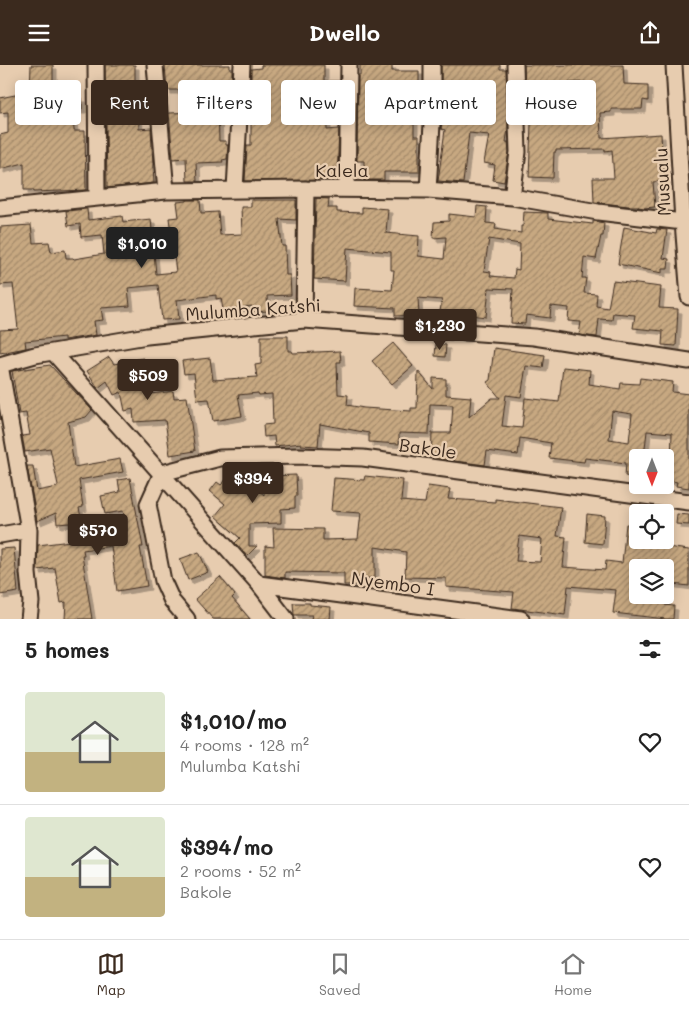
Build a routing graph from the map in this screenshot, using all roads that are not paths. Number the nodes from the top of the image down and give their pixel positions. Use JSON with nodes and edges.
{"nodes":[{"id":1,"x":96,"y":65,"type":"edge"},
{"id":2,"x":155,"y":65,"type":"edge"},
{"id":3,"x":242,"y":65,"type":"edge"},
{"id":4,"x":349,"y":65,"type":"edge"},
{"id":5,"x":432,"y":65,"type":"edge"},
{"id":6,"x":516,"y":65,"type":"edge"},
{"id":7,"x":674,"y":65,"type":"edge"},
{"id":8,"x":684,"y":143,"type":"edge"},
{"id":9,"x":235,"y":189,"type":"junction"},
{"id":10,"x":306,"y":189,"type":"junction"},
{"id":11,"x":348,"y":189,"type":"junction"},
{"id":12,"x":428,"y":190,"type":"junction"},
{"id":13,"x":166,"y":191,"type":"junction"},
{"id":14,"x":512,"y":197,"type":"junction"},
{"id":15,"x":97,"y":198,"type":"junction"},
{"id":16,"x":0,"y":209,"type":"edge"},
{"id":17,"x":683,"y":221,"type":"junction"},
{"id":18,"x":689,"y":297,"type":"edge"},
{"id":19,"x":304,"y":320,"type":"junction"},
{"id":20,"x":53,"y":352,"type":"junction"},
{"id":21,"x":689,"y":361,"type":"edge"},
{"id":22,"x":0,"y":365,"type":"edge"},
{"id":23,"x":6,"y":433,"type":"edge"},
{"id":24,"x":162,"y":473,"type":"junction"},
{"id":25,"x":689,"y":502,"type":"edge"},
{"id":26,"x":29,"y":530,"type":"junction"},
{"id":27,"x":0,"y":535,"type":"edge"},
{"id":28,"x":259,"y":584,"type":"junction"},
{"id":29,"x":29,"y":619,"type":"edge"},
{"id":30,"x":187,"y":619,"type":"edge"},
{"id":31,"x":286,"y":619,"type":"edge"},
{"id":32,"x":522,"y":619,"type":"edge"}],
"edges":[{"from":1,"to":15,"type":"street"},
{"from":2,"to":13,"type":"street"},
{"from":3,"to":9,"type":"street"},
{"from":4,"to":11,"type":"street"},
{"from":5,"to":12,"type":"street"},
{"from":6,"to":14,"type":"street"},
{"from":7,"to":8,"type":"street","name":"Musualu"},
{"from":8,"to":17,"type":"street","name":"Musualu"},
{"from":9,"to":10,"type":"street","name":"Kalela"},
{"from":9,"to":13,"type":"street","name":"Kalela"},
{"from":10,"to":11,"type":"street","name":"Kalela"},
{"from":10,"to":19,"type":"street"},
{"from":11,"to":12,"type":"street","name":"Kalela"},
{"from":12,"to":14,"type":"street","name":"Kalela"},
{"from":13,"to":15,"type":"street","name":"Kalela"},
{"from":14,"to":17,"type":"street","name":"Kalela"},
{"from":15,"to":16,"type":"street","name":"Kalela"},
{"from":17,"to":18,"type":"street","name":"Musualu"},
{"from":19,"to":20,"type":"street","name":"Mulumba Katshi"},
{"from":19,"to":21,"type":"street","name":"Mulumba Katshi"},
{"from":20,"to":22,"type":"street","name":"Mulumba Katshi"},
{"from":20,"to":24,"type":"street"},
{"from":22,"to":23,"type":"street"},
{"from":23,"to":26,"type":"street"},
{"from":24,"to":25,"type":"street","name":"Bakole"},
{"from":24,"to":28,"type":"street"},
{"from":24,"to":30,"type":"street"},
{"from":26,"to":27,"type":"street"},
{"from":26,"to":29,"type":"street"},
{"from":28,"to":31,"type":"street"},
{"from":28,"to":32,"type":"street","name":"Nyembo I"}]}
